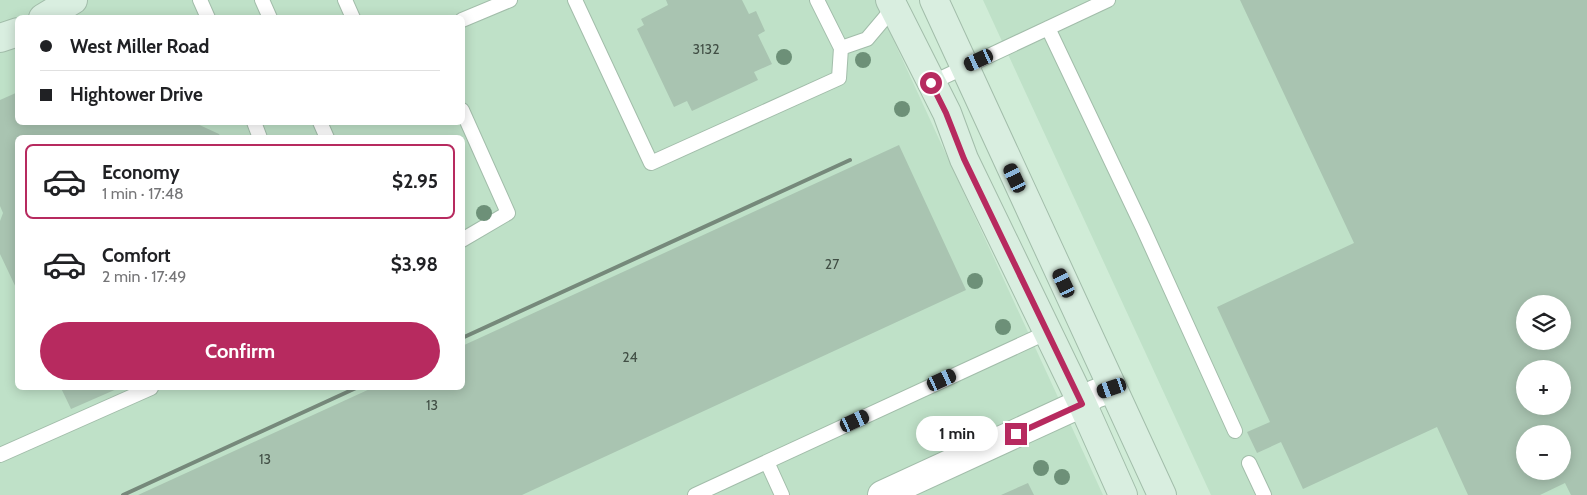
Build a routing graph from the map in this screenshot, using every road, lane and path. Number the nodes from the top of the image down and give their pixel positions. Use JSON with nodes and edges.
{"nodes":[{"id":1,"x":73,"y":0,"type":"edge"},
{"id":2,"x":200,"y":0,"type":"edge"},
{"id":3,"x":262,"y":0,"type":"edge"},
{"id":4,"x":345,"y":0,"type":"edge"},
{"id":5,"x":510,"y":0,"type":"edge"},
{"id":6,"x":575,"y":0,"type":"edge"},
{"id":7,"x":818,"y":0,"type":"edge"},
{"id":8,"x":934,"y":0,"type":"edge"},
{"id":9,"x":1108,"y":0,"type":"edge"},
{"id":10,"x":892,"y":4,"type":"edge"},
{"id":11,"x":48,"y":15,"type":"edge"},
{"id":12,"x":207,"y":15,"type":"edge"},
{"id":13,"x":269,"y":15,"type":"edge"},
{"id":14,"x":352,"y":15,"type":"edge"},
{"id":15,"x":465,"y":19,"type":"edge"},
{"id":16,"x":1048,"y":28,"type":"junction"},
{"id":17,"x":15,"y":33,"type":"edge"},
{"id":18,"x":0,"y":38,"type":"edge"},
{"id":19,"x":841,"y":48,"type":"junction"},
{"id":20,"x":964,"y":67,"type":"junction"},
{"id":21,"x":931,"y":83,"type":"junction"},
{"id":22,"x":465,"y":117,"type":"edge"},
{"id":23,"x":465,"y":238,"type":"edge"},
{"id":24,"x":1048,"y":332,"type":"junction"},
{"id":25,"x":1112,"y":388,"type":"junction"},
{"id":26,"x":147,"y":390,"type":"edge"},
{"id":27,"x":1082,"y":404,"type":"junction"},
{"id":28,"x":1235,"y":431,"type":"dead end"},
{"id":29,"x":0,"y":454,"type":"edge"},
{"id":30,"x":767,"y":462,"type":"junction"},
{"id":31,"x":1249,"y":463,"type":"dead end"},
{"id":32,"x":695,"y":495,"type":"edge"},
{"id":33,"x":782,"y":495,"type":"edge"},
{"id":34,"x":882,"y":495,"type":"edge"},
{"id":35,"x":1123,"y":495,"type":"edge"},
{"id":36,"x":1162,"y":495,"type":"edge"},
{"id":37,"x":1264,"y":495,"type":"edge"}],
"edges":[{"from":1,"to":11,"type":"main road"},
{"from":2,"to":12,"type":"lane"},
{"from":3,"to":13,"type":"lane"},
{"from":4,"to":14,"type":"lane"},
{"from":5,"to":15,"type":"lane"},
{"from":6,"to":19,"type":"lane"},
{"from":7,"to":19,"type":"lane"},
{"from":8,"to":20,"type":"main road"},
{"from":9,"to":16,"type":"lane"},
{"from":10,"to":19,"type":"lane"},
{"from":10,"to":21,"type":"main road"},
{"from":16,"to":20,"type":"lane"},
{"from":16,"to":28,"type":"lane"},
{"from":17,"to":18,"type":"main road"},
{"from":20,"to":21,"type":"lane"},
{"from":20,"to":25,"type":"main road"},
{"from":21,"to":24,"type":"main road"},
{"from":22,"to":23,"type":"lane"},
{"from":24,"to":27,"type":"main road"},
{"from":24,"to":30,"type":"lane"},
{"from":25,"to":27,"type":"street"},
{"from":25,"to":36,"type":"main road"},
{"from":26,"to":29,"type":"lane"},
{"from":27,"to":34,"type":"street"},
{"from":27,"to":35,"type":"main road"},
{"from":30,"to":32,"type":"lane"},
{"from":30,"to":33,"type":"lane"},
{"from":31,"to":37,"type":"lane"}]}
